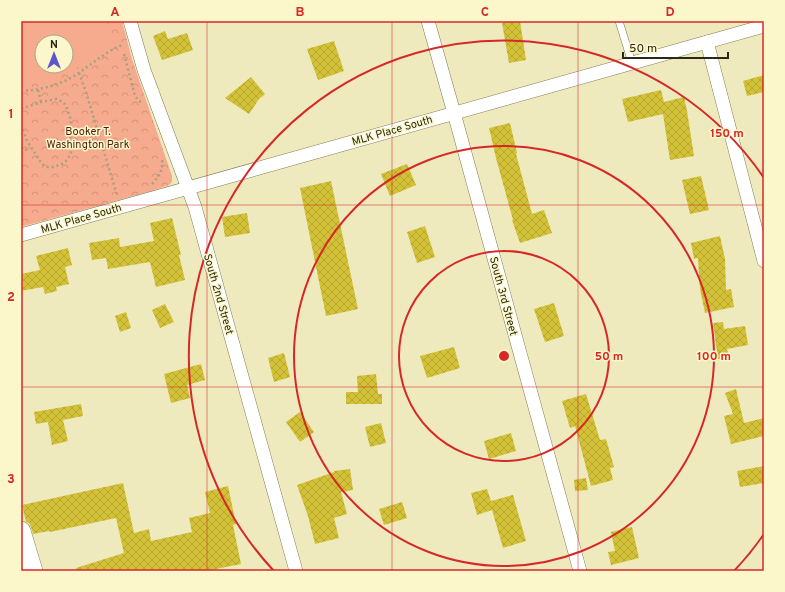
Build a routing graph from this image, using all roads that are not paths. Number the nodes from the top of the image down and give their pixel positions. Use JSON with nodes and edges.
{"nodes":[{"id":1,"x":130,"y":21,"type":"edge"},
{"id":2,"x":428,"y":21,"type":"edge"},
{"id":3,"x":619,"y":21,"type":"edge"},
{"id":4,"x":764,"y":26,"type":"edge"},
{"id":5,"x":707,"y":42,"type":"junction"},
{"id":6,"x":632,"y":63,"type":"junction"},
{"id":7,"x":454,"y":113,"type":"junction"},
{"id":8,"x":187,"y":188,"type":"junction"},
{"id":9,"x":21,"y":235,"type":"edge"},
{"id":10,"x":764,"y":261,"type":"edge"},
{"id":11,"x":21,"y":531,"type":"edge"},
{"id":12,"x":24,"y":554,"type":"edge"},
{"id":13,"x":32,"y":571,"type":"edge"},
{"id":14,"x":296,"y":571,"type":"edge"},
{"id":15,"x":580,"y":571,"type":"edge"}],
"edges":[{"from":1,"to":8,"type":"street","name":"South 2nd Street"},
{"from":2,"to":7,"type":"street","name":"South 3rd Street"},
{"from":3,"to":6,"type":"lane"},
{"from":4,"to":5,"type":"street","name":"MLK Place South"},
{"from":5,"to":6,"type":"street","name":"MLK Place South"},
{"from":5,"to":10,"type":"street"},
{"from":6,"to":7,"type":"street","name":"MLK Place South"},
{"from":7,"to":8,"type":"street","name":"MLK Place South"},
{"from":7,"to":15,"type":"street","name":"South 3rd Street"},
{"from":8,"to":9,"type":"street","name":"MLK Place South"},
{"from":8,"to":14,"type":"street","name":"South 2nd Street"},
{"from":11,"to":12,"type":"street"},
{"from":12,"to":13,"type":"street"}]}
